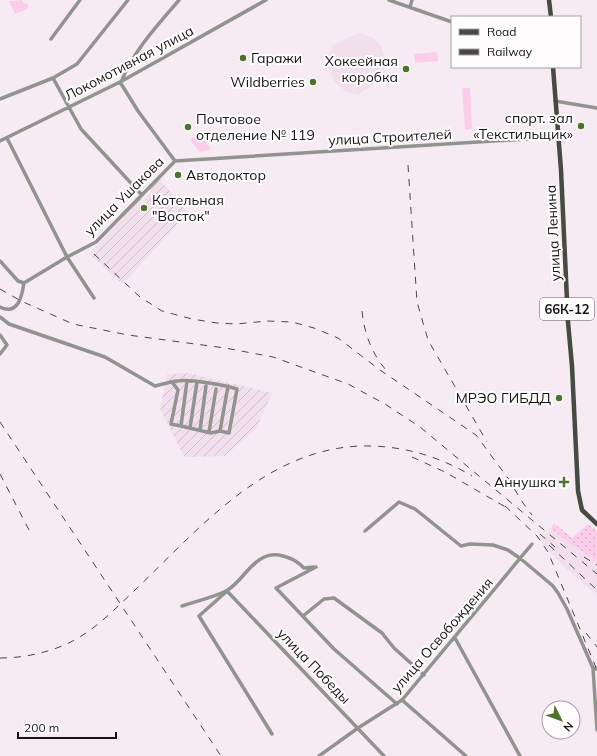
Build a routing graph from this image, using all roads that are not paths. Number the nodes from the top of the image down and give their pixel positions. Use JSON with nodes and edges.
{"nodes":[{"id":1,"x":80,"y":0,"type":"edge"},
{"id":2,"x":128,"y":0,"type":"edge"},
{"id":3,"x":179,"y":0,"type":"edge"},
{"id":4,"x":266,"y":0,"type":"edge"},
{"id":5,"x":389,"y":0,"type":"edge"},
{"id":6,"x":412,"y":0,"type":"edge"},
{"id":7,"x":549,"y":0,"type":"edge"},
{"id":8,"x":410,"y":7,"type":"junction"},
{"id":9,"x":551,"y":16,"type":"edge"},
{"id":10,"x":451,"y":22,"type":"edge"},
{"id":11,"x":51,"y":39,"type":"dead end"},
{"id":12,"x":553,"y":68,"type":"edge"},
{"id":13,"x":53,"y":78,"type":"junction"},
{"id":14,"x":121,"y":82,"type":"junction"},
{"id":15,"x":0,"y":99,"type":"edge"},
{"id":16,"x":555,"y":102,"type":"junction"},
{"id":17,"x":69,"y":108,"type":"junction"},
{"id":18,"x":597,"y":108,"type":"edge"},
{"id":19,"x":558,"y":137,"type":"junction"},
{"id":20,"x":7,"y":138,"type":"junction"},
{"id":21,"x":0,"y":141,"type":"edge"},
{"id":22,"x":175,"y":161,"type":"junction"},
{"id":23,"x":142,"y":195,"type":"junction"},
{"id":24,"x":67,"y":257,"type":"junction"},
{"id":25,"x":0,"y":261,"type":"edge"},
{"id":26,"x":24,"y":283,"type":"junction"},
{"id":27,"x":94,"y":298,"type":"dead end"},
{"id":28,"x":0,"y":307,"type":"edge"},
{"id":29,"x":0,"y":317,"type":"edge"},
{"id":30,"x":0,"y":335,"type":"edge"},
{"id":31,"x":0,"y":354,"type":"edge"},
{"id":32,"x":187,"y":381,"type":"junction"},
{"id":33,"x":172,"y":382,"type":"junction"},
{"id":34,"x":197,"y":382,"type":"junction"},
{"id":35,"x":206,"y":386,"type":"dead end"},
{"id":36,"x":228,"y":386,"type":"junction"},
{"id":37,"x":216,"y":389,"type":"dead end"},
{"id":38,"x":180,"y":426,"type":"junction"},
{"id":39,"x":190,"y":428,"type":"junction"},
{"id":40,"x":200,"y":430,"type":"junction"},
{"id":41,"x":209,"y":432,"type":"junction"},
{"id":42,"x":220,"y":432,"type":"junction"},
{"id":43,"x":597,"y":524,"type":"edge"},
{"id":44,"x":365,"y":531,"type":"dead end"},
{"id":45,"x":532,"y":544,"type":"dead end"},
{"id":46,"x":521,"y":559,"type":"junction"},
{"id":47,"x":227,"y":591,"type":"junction"},
{"id":48,"x":182,"y":606,"type":"dead end"},
{"id":49,"x":303,"y":616,"type":"junction"},
{"id":50,"x":455,"y":638,"type":"junction"},
{"id":51,"x":595,"y":669,"type":"edge"},
{"id":52,"x":424,"y":675,"type":"junction"},
{"id":53,"x":402,"y":700,"type":"junction"},
{"id":54,"x":397,"y":704,"type":"junction"},
{"id":55,"x":358,"y":728,"type":"junction"},
{"id":56,"x":597,"y":730,"type":"edge"},
{"id":57,"x":272,"y":734,"type":"dead end"},
{"id":58,"x":318,"y":756,"type":"edge"},
{"id":59,"x":384,"y":756,"type":"edge"},
{"id":60,"x":466,"y":756,"type":"edge"},
{"id":61,"x":520,"y":756,"type":"edge"}],
"edges":[{"from":1,"to":11,"type":"street"},
{"from":2,"to":13,"type":"street"},
{"from":3,"to":14,"type":"street"},
{"from":4,"to":14,"type":"street","name":"Локомотивная улица"},
{"from":5,"to":8,"type":"street"},
{"from":6,"to":8,"type":"street"},
{"from":7,"to":9,"type":"main road"},
{"from":8,"to":10,"type":"street"},
{"from":12,"to":16,"type":"main road","name":"улица Ленина","number":"66К-12"},
{"from":13,"to":15,"type":"street"},
{"from":13,"to":17,"type":"street"},
{"from":14,"to":17,"type":"street","name":"Локомотивная улица"},
{"from":14,"to":22,"type":"street"},
{"from":16,"to":18,"type":"street"},
{"from":16,"to":19,"type":"main road","name":"улица Ленина","number":"66К-12"},
{"from":17,"to":20,"type":"street","name":"Локомотивная улица"},
{"from":17,"to":23,"type":"street"},
{"from":19,"to":22,"type":"street","name":"улица Строителей"},
{"from":19,"to":43,"type":"main road","name":"улица Ленина","number":"66К-12"},
{"from":20,"to":21,"type":"street","name":"Локомотивная улица"},
{"from":20,"to":24,"type":"street"},
{"from":22,"to":23,"type":"street","name":"улица Ушакова"},
{"from":23,"to":24,"type":"street","name":"улица Ушакова"},
{"from":24,"to":26,"type":"street","name":"улица Ушакова"},
{"from":24,"to":27,"type":"street"},
{"from":25,"to":26,"type":"street"},
{"from":26,"to":28,"type":"street"},
{"from":29,"to":33,"type":"street"},
{"from":30,"to":31,"type":"street"},
{"from":32,"to":33,"type":"street"},
{"from":32,"to":34,"type":"street"},
{"from":32,"to":38,"type":"street"},
{"from":33,"to":38,"type":"street"},
{"from":34,"to":36,"type":"street"},
{"from":34,"to":39,"type":"street"},
{"from":35,"to":40,"type":"street"},
{"from":36,"to":42,"type":"street"},
{"from":36,"to":42,"type":"street"},
{"from":37,"to":41,"type":"street"},
{"from":38,"to":39,"type":"street"},
{"from":39,"to":40,"type":"street"},
{"from":40,"to":41,"type":"street"},
{"from":41,"to":42,"type":"street"},
{"from":44,"to":46,"type":"street"},
{"from":45,"to":46,"type":"street","name":"улица Освобождения"},
{"from":46,"to":50,"type":"street","name":"улица Освобождения"},
{"from":46,"to":51,"type":"street"},
{"from":47,"to":48,"type":"street"},
{"from":47,"to":49,"type":"street"},
{"from":47,"to":55,"type":"street","name":"улица Победы"},
{"from":47,"to":57,"type":"street"},
{"from":49,"to":52,"type":"street"},
{"from":49,"to":54,"type":"street"},
{"from":50,"to":52,"type":"street","name":"улица Освобождения"},
{"from":50,"to":61,"type":"street"},
{"from":51,"to":56,"type":"street"},
{"from":52,"to":53,"type":"street","name":"улица Освобождения"},
{"from":53,"to":54,"type":"street","name":"улица Освобождения"},
{"from":53,"to":60,"type":"street"},
{"from":54,"to":55,"type":"street","name":"улица Освобождения"},
{"from":55,"to":58,"type":"street","name":"улица Освобождения"},
{"from":55,"to":59,"type":"street","name":"улица Победы"}]}
